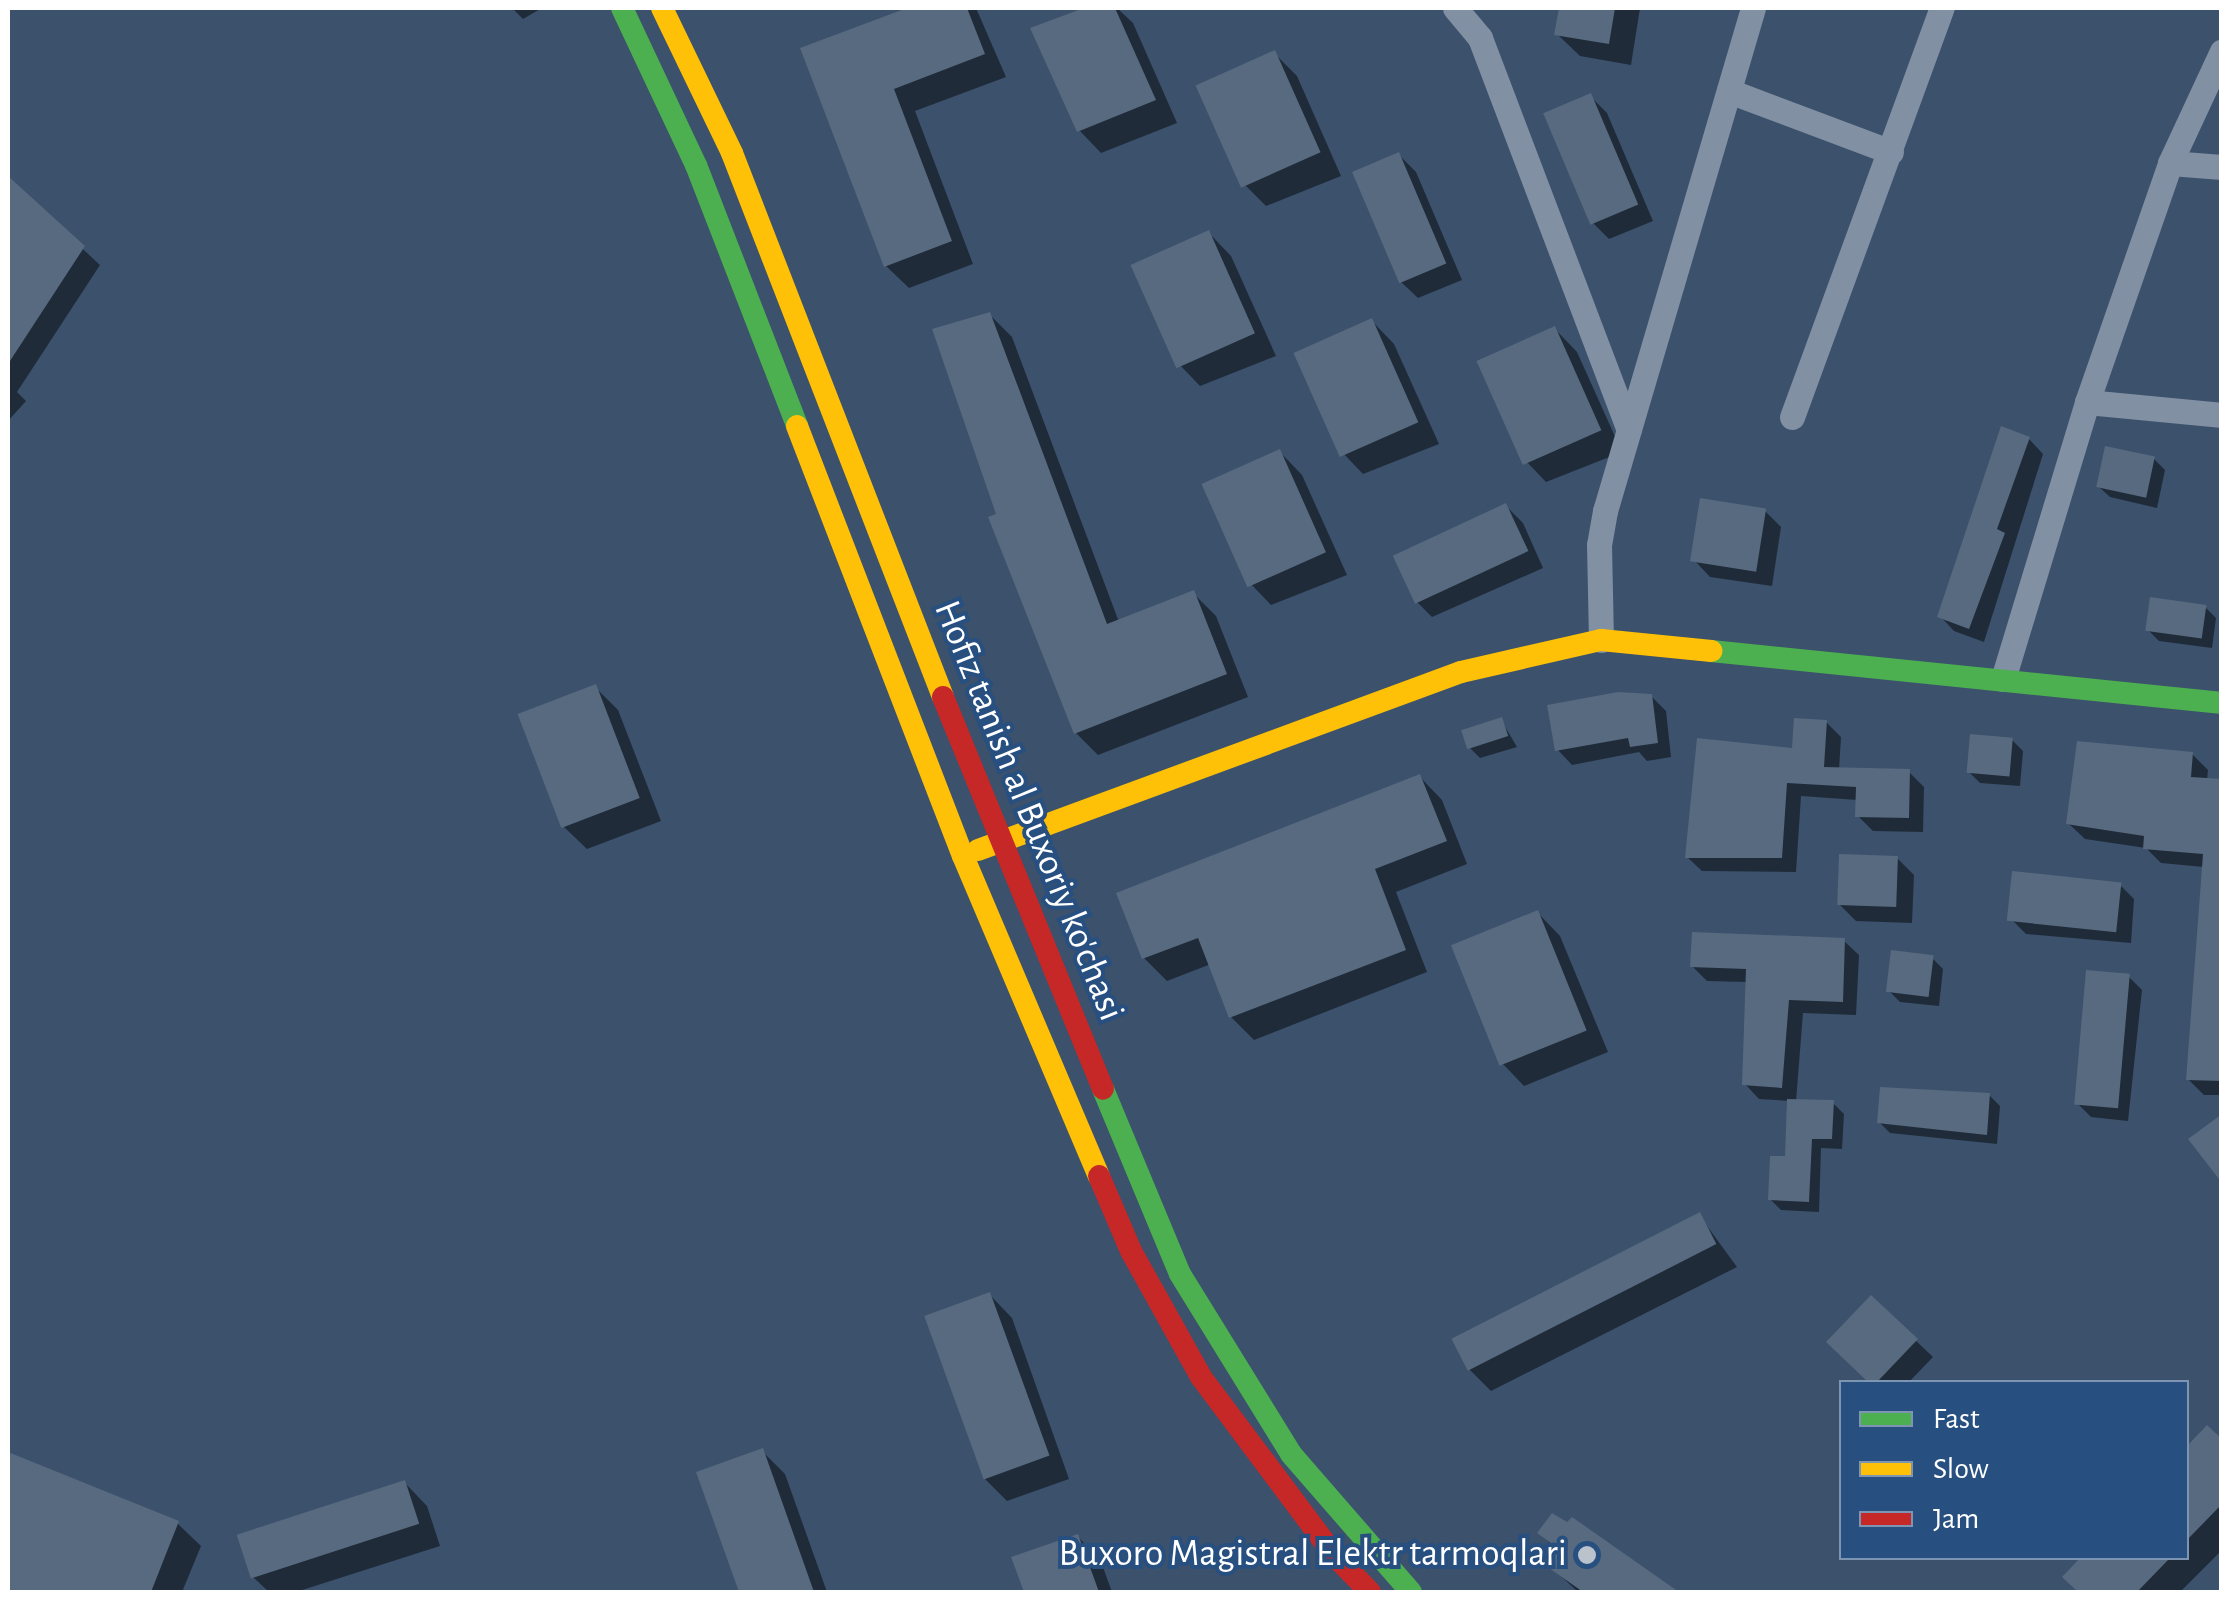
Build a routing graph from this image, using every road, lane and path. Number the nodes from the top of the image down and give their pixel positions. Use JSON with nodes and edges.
{"nodes":[{"id":1,"x":622,"y":8,"type":"edge"},
{"id":2,"x":662,"y":8,"type":"edge"},
{"id":3,"x":1455,"y":8,"type":"edge"},
{"id":4,"x":1754,"y":8,"type":"edge"},
{"id":5,"x":1942,"y":8,"type":"edge"},
{"id":6,"x":2222,"y":51,"type":"edge"},
{"id":7,"x":1730,"y":91,"type":"junction"},
{"id":8,"x":1890,"y":152,"type":"junction"},
{"id":9,"x":2170,"y":164,"type":"junction"},
{"id":10,"x":2222,"y":166,"type":"edge"},
{"id":11,"x":2086,"y":402,"type":"junction"},
{"id":12,"x":2222,"y":415,"type":"edge"},
{"id":13,"x":1792,"y":418,"type":"dead end"},
{"id":14,"x":1630,"y":430,"type":"junction"},
{"id":15,"x":1601,"y":640,"type":"junction"},
{"id":16,"x":2004,"y":679,"type":"junction"},
{"id":17,"x":2222,"y":703,"type":"edge"},
{"id":18,"x":1000,"y":843,"type":"junction"},
{"id":19,"x":962,"y":856,"type":"junction"},
{"id":20,"x":1370,"y":1592,"type":"edge"},
{"id":21,"x":1411,"y":1592,"type":"edge"}],
"edges":[{"from":1,"to":19,"type":"main road","name":"Hofiz tanish al Buxoriy ko'chasi"},
{"from":2,"to":18,"type":"main road","name":"Hofiz tanish al Buxoriy ko'chasi"},
{"from":3,"to":14,"type":"street"},
{"from":4,"to":7,"type":"street"},
{"from":5,"to":8,"type":"street"},
{"from":6,"to":9,"type":"street"},
{"from":7,"to":8,"type":"street"},
{"from":7,"to":14,"type":"street"},
{"from":8,"to":13,"type":"street"},
{"from":9,"to":10,"type":"street"},
{"from":9,"to":11,"type":"street"},
{"from":11,"to":12,"type":"street"},
{"from":11,"to":16,"type":"street"},
{"from":14,"to":15,"type":"street"},
{"from":15,"to":16,"type":"main road"},
{"from":15,"to":18,"type":"main road"},
{"from":16,"to":17,"type":"main road"},
{"from":18,"to":19,"type":"main road"},
{"from":18,"to":21,"type":"main road","name":"Hofiz tanish al Buxoriy ko'chasi"},
{"from":19,"to":20,"type":"main road","name":"Hofiz tanish al Buxoriy ko'chasi"}]}
